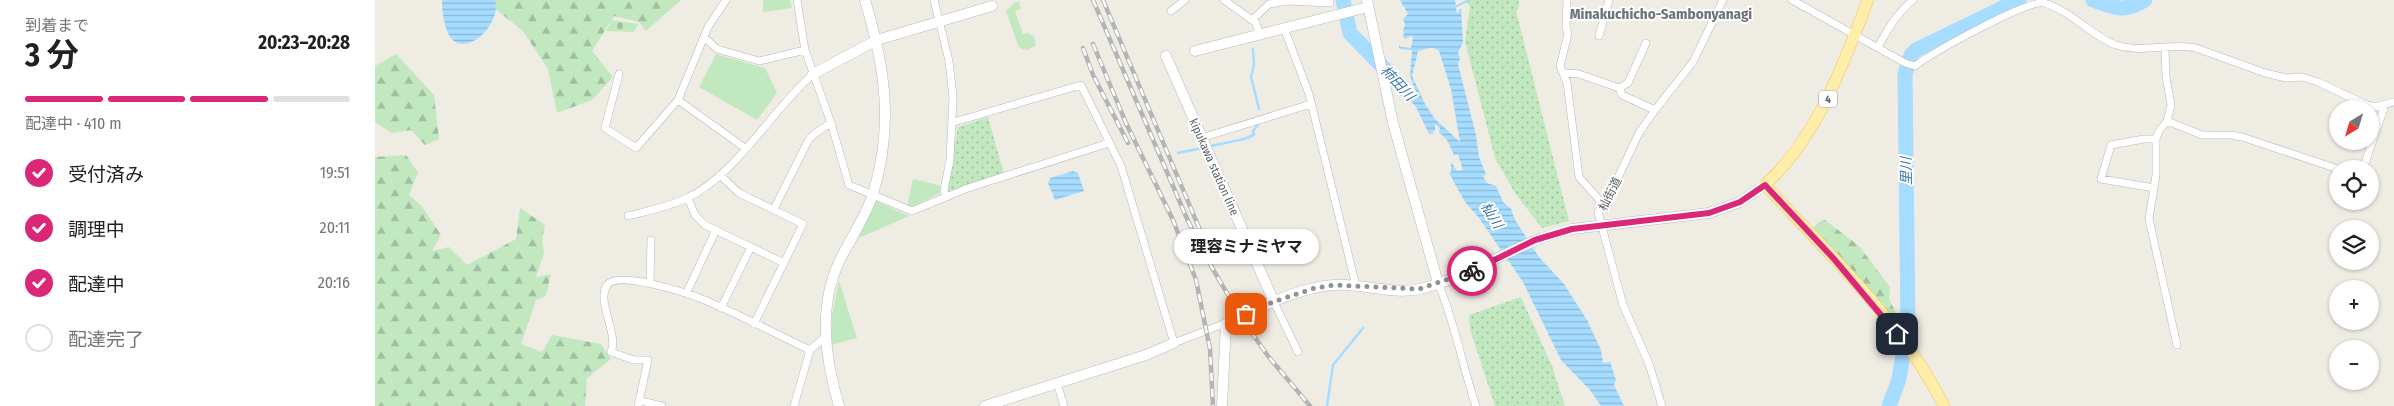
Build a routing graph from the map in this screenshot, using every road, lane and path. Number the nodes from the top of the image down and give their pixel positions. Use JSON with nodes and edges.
{"nodes":[{"id":1,"x":726,"y":0,"type":"edge"},
{"id":2,"x":797,"y":0,"type":"edge"},
{"id":3,"x":865,"y":0,"type":"edge"},
{"id":4,"x":934,"y":0,"type":"edge"},
{"id":5,"x":1185,"y":0,"type":"edge"},
{"id":6,"x":1224,"y":0,"type":"edge"},
{"id":7,"x":1287,"y":0,"type":"edge"},
{"id":8,"x":1329,"y":0,"type":"edge"},
{"id":9,"x":1567,"y":0,"type":"edge"},
{"id":10,"x":1609,"y":0,"type":"edge"},
{"id":11,"x":1723,"y":0,"type":"edge"},
{"id":12,"x":1792,"y":0,"type":"edge"},
{"id":13,"x":1868,"y":0,"type":"edge"},
{"id":14,"x":1913,"y":0,"type":"edge"},
{"id":15,"x":1367,"y":4,"type":"edge"},
{"id":16,"x":993,"y":6,"type":"dead end"},
{"id":17,"x":1171,"y":11,"type":"dead end"},
{"id":18,"x":1252,"y":20,"type":"junction"},
{"id":19,"x":940,"y":21,"type":"junction"},
{"id":20,"x":1284,"y":28,"type":"junction"},
{"id":21,"x":1259,"y":34,"type":"junction"},
{"id":22,"x":1855,"y":34,"type":"junction"},
{"id":23,"x":1599,"y":36,"type":"dead end"},
{"id":24,"x":704,"y":37,"type":"junction"},
{"id":25,"x":877,"y":40,"type":"junction"},
{"id":26,"x":1646,"y":43,"type":"dead end"},
{"id":27,"x":1878,"y":47,"type":"junction"},
{"id":28,"x":2165,"y":49,"type":"junction"},
{"id":29,"x":805,"y":50,"type":"junction"},
{"id":30,"x":1195,"y":51,"type":"dead end"},
{"id":31,"x":1166,"y":56,"type":"dead end"},
{"id":32,"x":1565,"y":73,"type":"junction"},
{"id":33,"x":619,"y":74,"type":"dead end"},
{"id":34,"x":813,"y":74,"type":"junction"},
{"id":35,"x":1619,"y":88,"type":"junction"},
{"id":36,"x":678,"y":100,"type":"junction"},
{"id":37,"x":2394,"y":102,"type":"edge"},
{"id":38,"x":1311,"y":104,"type":"junction"},
{"id":39,"x":2385,"y":106,"type":"junction"},
{"id":40,"x":1655,"y":110,"type":"junction"},
{"id":41,"x":2167,"y":121,"type":"junction"},
{"id":42,"x":954,"y":122,"type":"junction"},
{"id":43,"x":831,"y":123,"type":"junction"},
{"id":44,"x":1201,"y":138,"type":"junction"},
{"id":45,"x":2156,"y":139,"type":"junction"},
{"id":46,"x":1109,"y":143,"type":"junction"},
{"id":47,"x":745,"y":148,"type":"junction"},
{"id":48,"x":2366,"y":160,"type":"edge"},
{"id":49,"x":2329,"y":166,"type":"edge"},
{"id":50,"x":720,"y":175,"type":"junction"},
{"id":51,"x":1765,"y":185,"type":"junction"},
{"id":52,"x":2153,"y":188,"type":"junction"},
{"id":53,"x":872,"y":195,"type":"junction"},
{"id":54,"x":946,"y":197,"type":"junction"},
{"id":55,"x":687,"y":198,"type":"junction"},
{"id":56,"x":1603,"y":204,"type":"junction"},
{"id":57,"x":774,"y":209,"type":"junction"},
{"id":58,"x":628,"y":216,"type":"dead end"},
{"id":59,"x":1602,"y":225,"type":"junction"},
{"id":60,"x":716,"y":230,"type":"junction"},
{"id":61,"x":651,"y":240,"type":"dead end"},
{"id":62,"x":751,"y":247,"type":"junction"},
{"id":63,"x":784,"y":263,"type":"junction"},
{"id":64,"x":1443,"y":281,"type":"junction"},
{"id":65,"x":650,"y":284,"type":"junction"},
{"id":66,"x":1356,"y":286,"type":"junction"},
{"id":67,"x":686,"y":294,"type":"junction"},
{"id":68,"x":1273,"y":302,"type":"junction"},
{"id":69,"x":721,"y":308,"type":"junction"},
{"id":70,"x":1226,"y":323,"type":"junction"},
{"id":71,"x":754,"y":324,"type":"junction"},
{"id":72,"x":825,"y":337,"type":"junction"},
{"id":73,"x":1174,"y":343,"type":"junction"},
{"id":74,"x":2177,"y":345,"type":"dead end"},
{"id":75,"x":810,"y":350,"type":"junction"},
{"id":76,"x":1298,"y":352,"type":"dead end"},
{"id":77,"x":1057,"y":383,"type":"junction"},
{"id":78,"x":1475,"y":403,"type":"edge"},
{"id":79,"x":639,"y":404,"type":"edge"},
{"id":80,"x":1001,"y":404,"type":"edge"},
{"id":81,"x":662,"y":406,"type":"edge"},
{"id":82,"x":794,"y":406,"type":"edge"},
{"id":83,"x":839,"y":406,"type":"edge"},
{"id":84,"x":985,"y":406,"type":"edge"},
{"id":85,"x":1064,"y":406,"type":"edge"},
{"id":86,"x":1222,"y":406,"type":"edge"},
{"id":87,"x":1467,"y":406,"type":"edge"},
{"id":88,"x":1662,"y":406,"type":"edge"},
{"id":89,"x":1944,"y":406,"type":"edge"}],
"edges":[{"from":1,"to":24,"type":"street"},
{"from":2,"to":29,"type":"street"},
{"from":3,"to":25,"type":"street"},
{"from":4,"to":19,"type":"street"},
{"from":5,"to":17,"type":"street"},
{"from":6,"to":18,"type":"street"},
{"from":7,"to":8,"type":"street"},
{"from":7,"to":18,"type":"street"},
{"from":9,"to":32,"type":"street"},
{"from":10,"to":23,"type":"street"},
{"from":11,"to":40,"type":"street","name":"杣街道"},
{"from":12,"to":22,"type":"street"},
{"from":13,"to":22,"type":"main road","number":"4"},
{"from":14,"to":27,"type":"street"},
{"from":15,"to":20,"type":"street"},
{"from":15,"to":64,"type":"street"},
{"from":16,"to":19,"type":"street"},
{"from":18,"to":21,"type":"street"},
{"from":19,"to":25,"type":"street"},
{"from":19,"to":42,"type":"street"},
{"from":20,"to":21,"type":"street"},
{"from":20,"to":38,"type":"street"},
{"from":21,"to":30,"type":"street"},
{"from":22,"to":27,"type":"street"},
{"from":22,"to":51,"type":"main road","number":"4"},
{"from":24,"to":29,"type":"street"},
{"from":24,"to":36,"type":"street"},
{"from":25,"to":34,"type":"street"},
{"from":25,"to":53,"type":"street"},
{"from":26,"to":35,"type":"street"},
{"from":27,"to":28,"type":"street"},
{"from":28,"to":39,"type":"street"},
{"from":28,"to":41,"type":"street"},
{"from":29,"to":34,"type":"street"},
{"from":31,"to":44,"type":"street","name":"kipukawa station line"},
{"from":32,"to":35,"type":"street"},
{"from":32,"to":56,"type":"street"},
{"from":33,"to":36,"type":"street"},
{"from":34,"to":43,"type":"street"},
{"from":34,"to":47,"type":"street"},
{"from":35,"to":40,"type":"street"},
{"from":36,"to":47,"type":"street"},
{"from":37,"to":39,"type":"street"},
{"from":38,"to":44,"type":"street"},
{"from":38,"to":66,"type":"street"},
{"from":39,"to":48,"type":"street"},
{"from":40,"to":56,"type":"street","name":"杣街道"},
{"from":41,"to":45,"type":"street"},
{"from":41,"to":49,"type":"street"},
{"from":42,"to":46,"type":"street"},
{"from":42,"to":54,"type":"street"},
{"from":43,"to":53,"type":"street"},
{"from":43,"to":57,"type":"street"},
{"from":44,"to":68,"type":"street","name":"kipukawa station line"},
{"from":45,"to":52,"type":"street"},
{"from":45,"to":52,"type":"street"},
{"from":46,"to":54,"type":"street"},
{"from":46,"to":73,"type":"street"},
{"from":47,"to":50,"type":"street"},
{"from":50,"to":55,"type":"street"},
{"from":50,"to":57,"type":"street"},
{"from":51,"to":59,"type":"street"},
{"from":51,"to":89,"type":"main road"},
{"from":52,"to":74,"type":"street"},
{"from":53,"to":54,"type":"street"},
{"from":53,"to":72,"type":"street"},
{"from":55,"to":58,"type":"street"},
{"from":55,"to":60,"type":"street"},
{"from":56,"to":59,"type":"street","name":"杣街道"},
{"from":57,"to":63,"type":"street"},
{"from":59,"to":64,"type":"street"},
{"from":59,"to":88,"type":"street","name":"杣街道"},
{"from":60,"to":62,"type":"street"},
{"from":60,"to":67,"type":"street"},
{"from":61,"to":65,"type":"street"},
{"from":62,"to":63,"type":"street"},
{"from":62,"to":69,"type":"street"},
{"from":63,"to":71,"type":"street"},
{"from":64,"to":66,"type":"street"},
{"from":64,"to":78,"type":"street"},
{"from":65,"to":67,"type":"street"},
{"from":65,"to":79,"type":"street"},
{"from":66,"to":68,"type":"street"},
{"from":67,"to":69,"type":"street"},
{"from":68,"to":70,"type":"street"},
{"from":68,"to":76,"type":"street"},
{"from":69,"to":71,"type":"street"},
{"from":70,"to":73,"type":"street"},
{"from":70,"to":86,"type":"street"},
{"from":71,"to":75,"type":"street"},
{"from":72,"to":75,"type":"street"},
{"from":72,"to":83,"type":"street"},
{"from":73,"to":77,"type":"street"},
{"from":75,"to":82,"type":"street"},
{"from":77,"to":80,"type":"street"},
{"from":77,"to":85,"type":"street"},
{"from":78,"to":87,"type":"street"},
{"from":79,"to":81,"type":"street"},
{"from":80,"to":84,"type":"street"}]}
